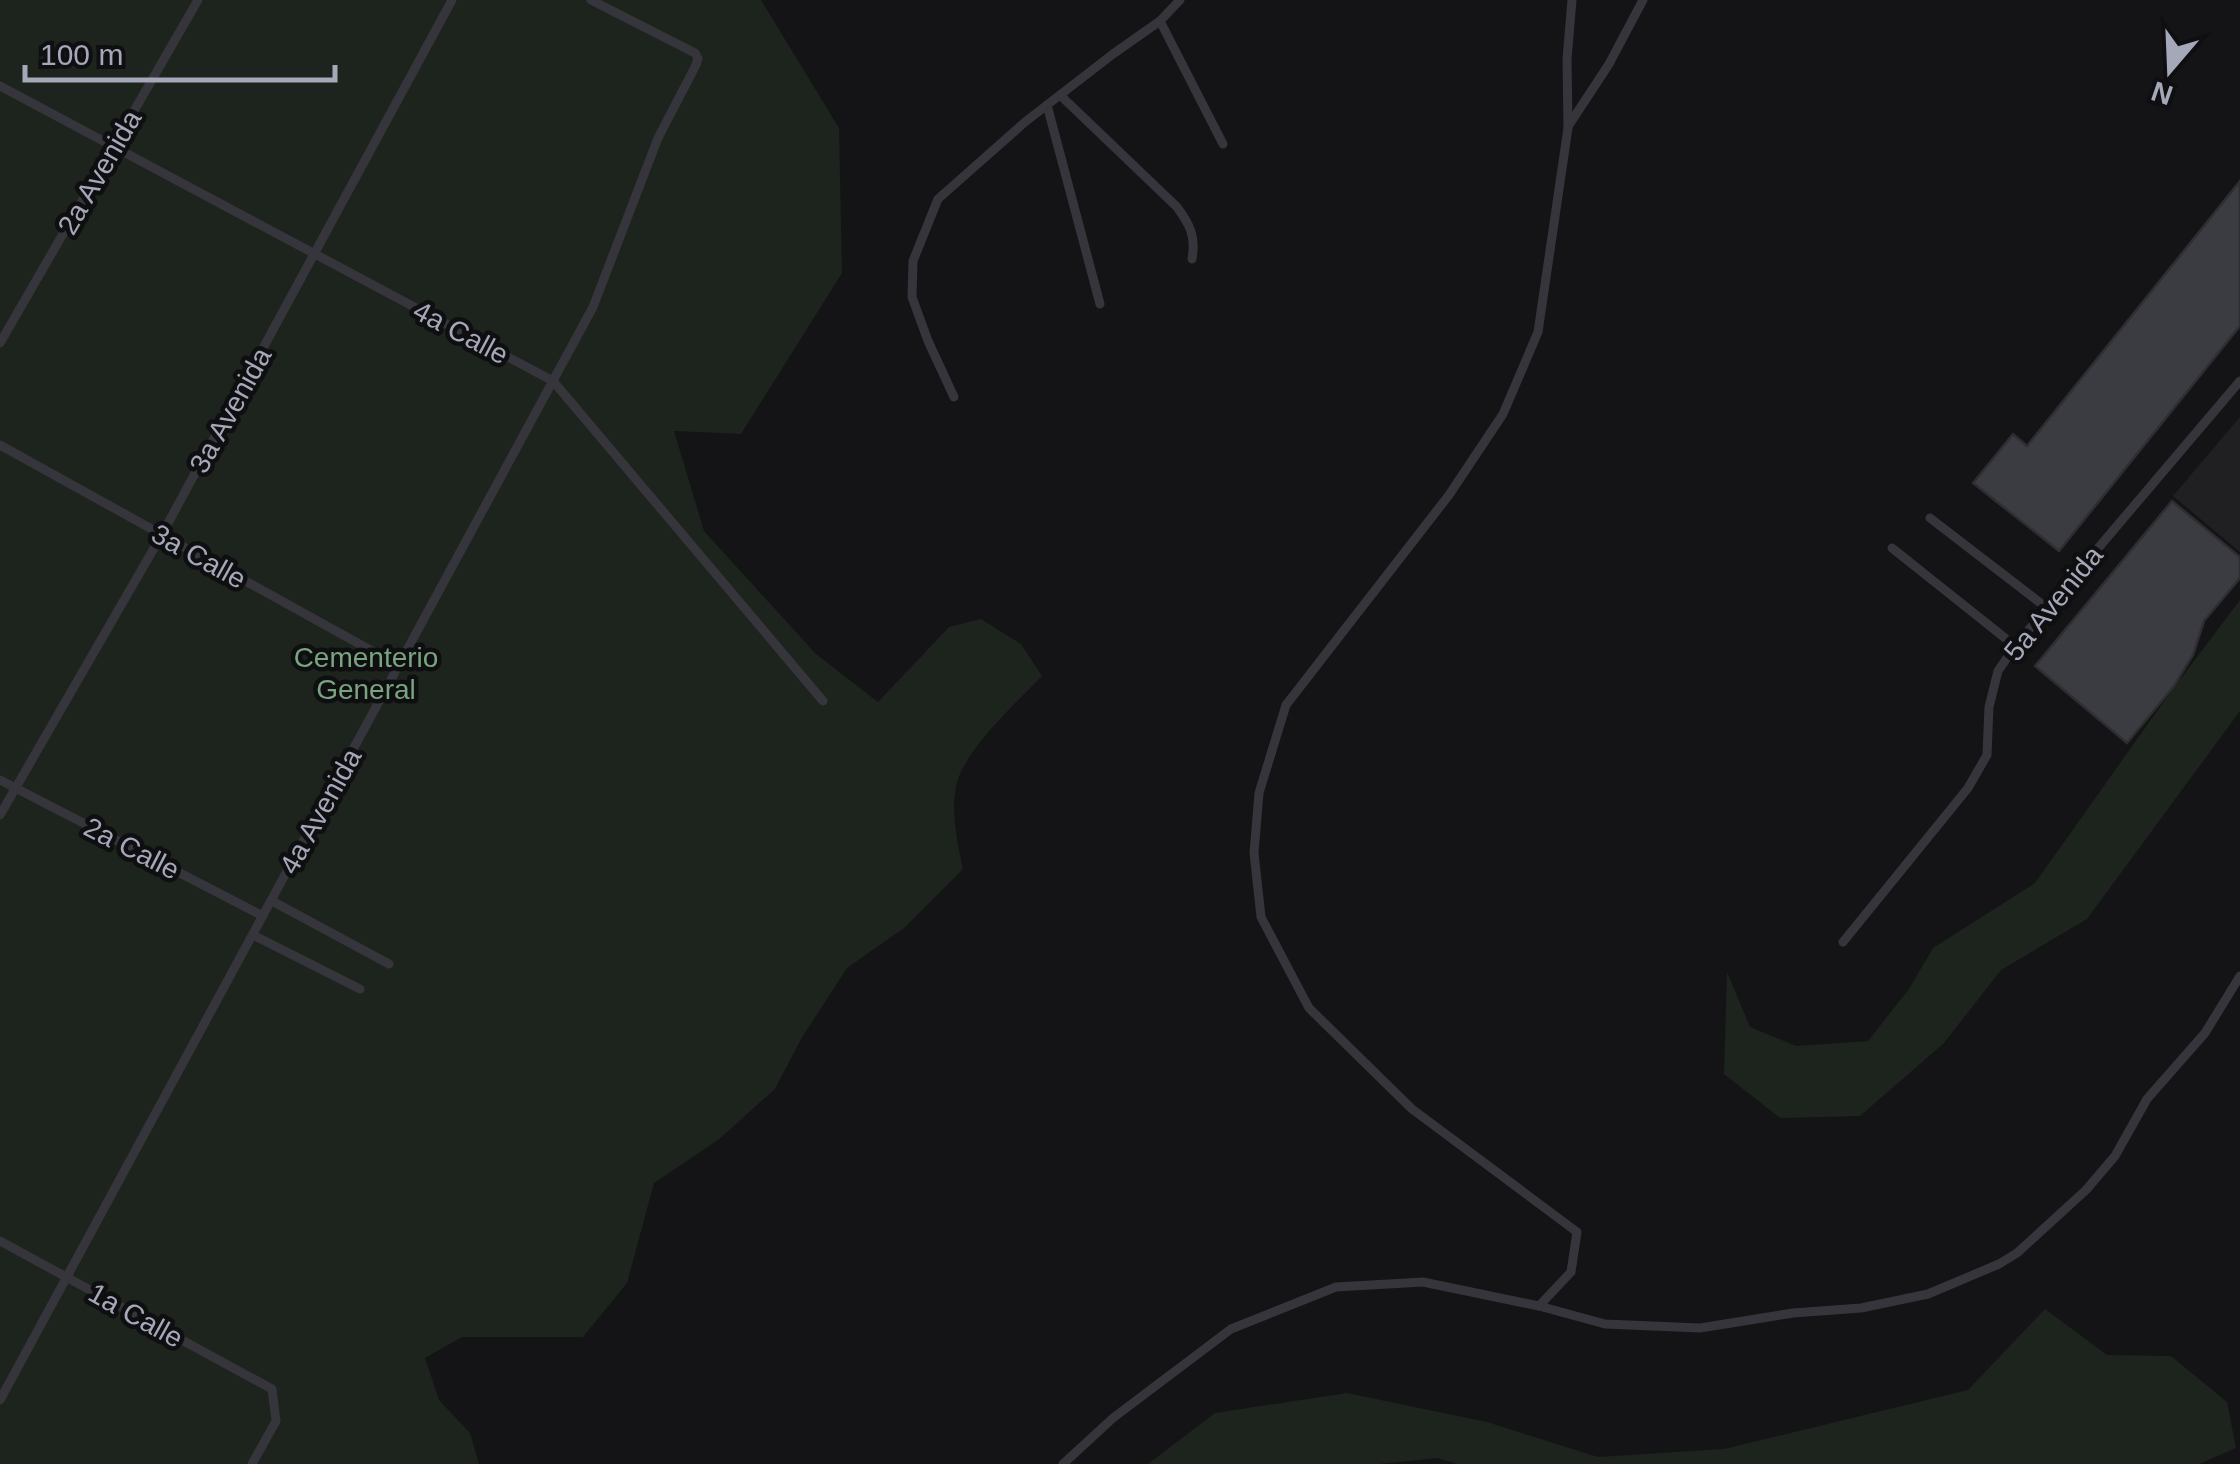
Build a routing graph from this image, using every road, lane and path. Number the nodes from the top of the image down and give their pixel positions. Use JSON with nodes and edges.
{"nodes":[{"id":1,"x":198,"y":0,"type":"edge"},
{"id":2,"x":452,"y":0,"type":"edge"},
{"id":3,"x":591,"y":0,"type":"edge"},
{"id":4,"x":1180,"y":0,"type":"edge"},
{"id":5,"x":1572,"y":0,"type":"edge"},
{"id":6,"x":1643,"y":0,"type":"edge"},
{"id":7,"x":1160,"y":21,"type":"junction"},
{"id":8,"x":0,"y":86,"type":"edge"},
{"id":9,"x":1060,"y":95,"type":"junction"},
{"id":10,"x":1048,"y":105,"type":"junction"},
{"id":11,"x":1568,"y":128,"type":"junction"},
{"id":12,"x":1223,"y":144,"type":"dead end"},
{"id":13,"x":114,"y":147,"type":"junction"},
{"id":14,"x":314,"y":254,"type":"junction"},
{"id":15,"x":1192,"y":259,"type":"dead end"},
{"id":16,"x":1100,"y":304,"type":"dead end"},
{"id":17,"x":0,"y":342,"type":"edge"},
{"id":18,"x":553,"y":381,"type":"junction"},
{"id":19,"x":2240,"y":381,"type":"edge"},
{"id":20,"x":954,"y":397,"type":"dead end"},
{"id":21,"x":0,"y":445,"type":"edge"},
{"id":22,"x":1930,"y":518,"type":"dead end"},
{"id":23,"x":161,"y":536,"type":"junction"},
{"id":24,"x":1892,"y":548,"type":"dead end"},
{"id":25,"x":2048,"y":608,"type":"junction"},
{"id":26,"x":2015,"y":646,"type":"junction"},
{"id":27,"x":399,"y":666,"type":"junction"},
{"id":28,"x":823,"y":701,"type":"dead end"},
{"id":29,"x":0,"y":780,"type":"edge"},
{"id":30,"x":14,"y":788,"type":"junction"},
{"id":31,"x":0,"y":816,"type":"edge"},
{"id":32,"x":272,"y":901,"type":"junction"},
{"id":33,"x":263,"y":916,"type":"junction"},
{"id":34,"x":253,"y":935,"type":"junction"},
{"id":35,"x":1843,"y":942,"type":"dead end"},
{"id":36,"x":388,"y":964,"type":"dead end"},
{"id":37,"x":2240,"y":976,"type":"edge"},
{"id":38,"x":360,"y":989,"type":"dead end"},
{"id":39,"x":0,"y":1241,"type":"edge"},
{"id":40,"x":68,"y":1278,"type":"junction"},
{"id":41,"x":1539,"y":1306,"type":"junction"},
{"id":42,"x":0,"y":1400,"type":"edge"},
{"id":43,"x":252,"y":1464,"type":"edge"},
{"id":44,"x":1063,"y":1464,"type":"edge"}],
"edges":[{"from":1,"to":13,"type":"lane","name":"2a Avenida"},
{"from":2,"to":14,"type":"lane","name":"3a Avenida"},
{"from":3,"to":18,"type":"lane","name":"4a Avenida"},
{"from":4,"to":7,"type":"lane"},
{"from":5,"to":11,"type":"lane"},
{"from":6,"to":11,"type":"lane"},
{"from":7,"to":9,"type":"lane"},
{"from":7,"to":12,"type":"lane"},
{"from":8,"to":13,"type":"lane","name":"4a Calle"},
{"from":9,"to":10,"type":"lane"},
{"from":9,"to":15,"type":"lane"},
{"from":10,"to":16,"type":"lane"},
{"from":10,"to":20,"type":"lane"},
{"from":11,"to":41,"type":"lane"},
{"from":13,"to":14,"type":"lane","name":"4a Calle"},
{"from":13,"to":17,"type":"lane","name":"2a Avenida"},
{"from":14,"to":18,"type":"lane","name":"4a Calle"},
{"from":14,"to":23,"type":"lane","name":"3a Avenida"},
{"from":18,"to":27,"type":"lane","name":"4a Avenida"},
{"from":18,"to":28,"type":"lane","name":"4a Calle"},
{"from":19,"to":25,"type":"lane","name":"5a Avenida"},
{"from":21,"to":23,"type":"lane","name":"3a Calle"},
{"from":22,"to":25,"type":"lane"},
{"from":23,"to":27,"type":"lane","name":"3a Calle"},
{"from":23,"to":30,"type":"lane","name":"3a Avenida"},
{"from":24,"to":26,"type":"lane"},
{"from":25,"to":26,"type":"lane","name":"5a Avenida"},
{"from":26,"to":35,"type":"lane","name":"5a Avenida"},
{"from":27,"to":32,"type":"lane","name":"4a Avenida"},
{"from":29,"to":30,"type":"lane","name":"2a Calle"},
{"from":30,"to":31,"type":"lane","name":"3a Avenida"},
{"from":30,"to":33,"type":"lane","name":"2a Calle"},
{"from":32,"to":33,"type":"lane","name":"4a Avenida"},
{"from":32,"to":36,"type":"lane"},
{"from":33,"to":34,"type":"lane","name":"4a Avenida"},
{"from":34,"to":38,"type":"lane"},
{"from":34,"to":40,"type":"lane","name":"4a Avenida"},
{"from":37,"to":41,"type":"lane"},
{"from":39,"to":40,"type":"lane","name":"1a Calle"},
{"from":40,"to":42,"type":"lane","name":"4a Avenida"},
{"from":40,"to":43,"type":"lane","name":"1a Calle"},
{"from":41,"to":44,"type":"lane"}]}
